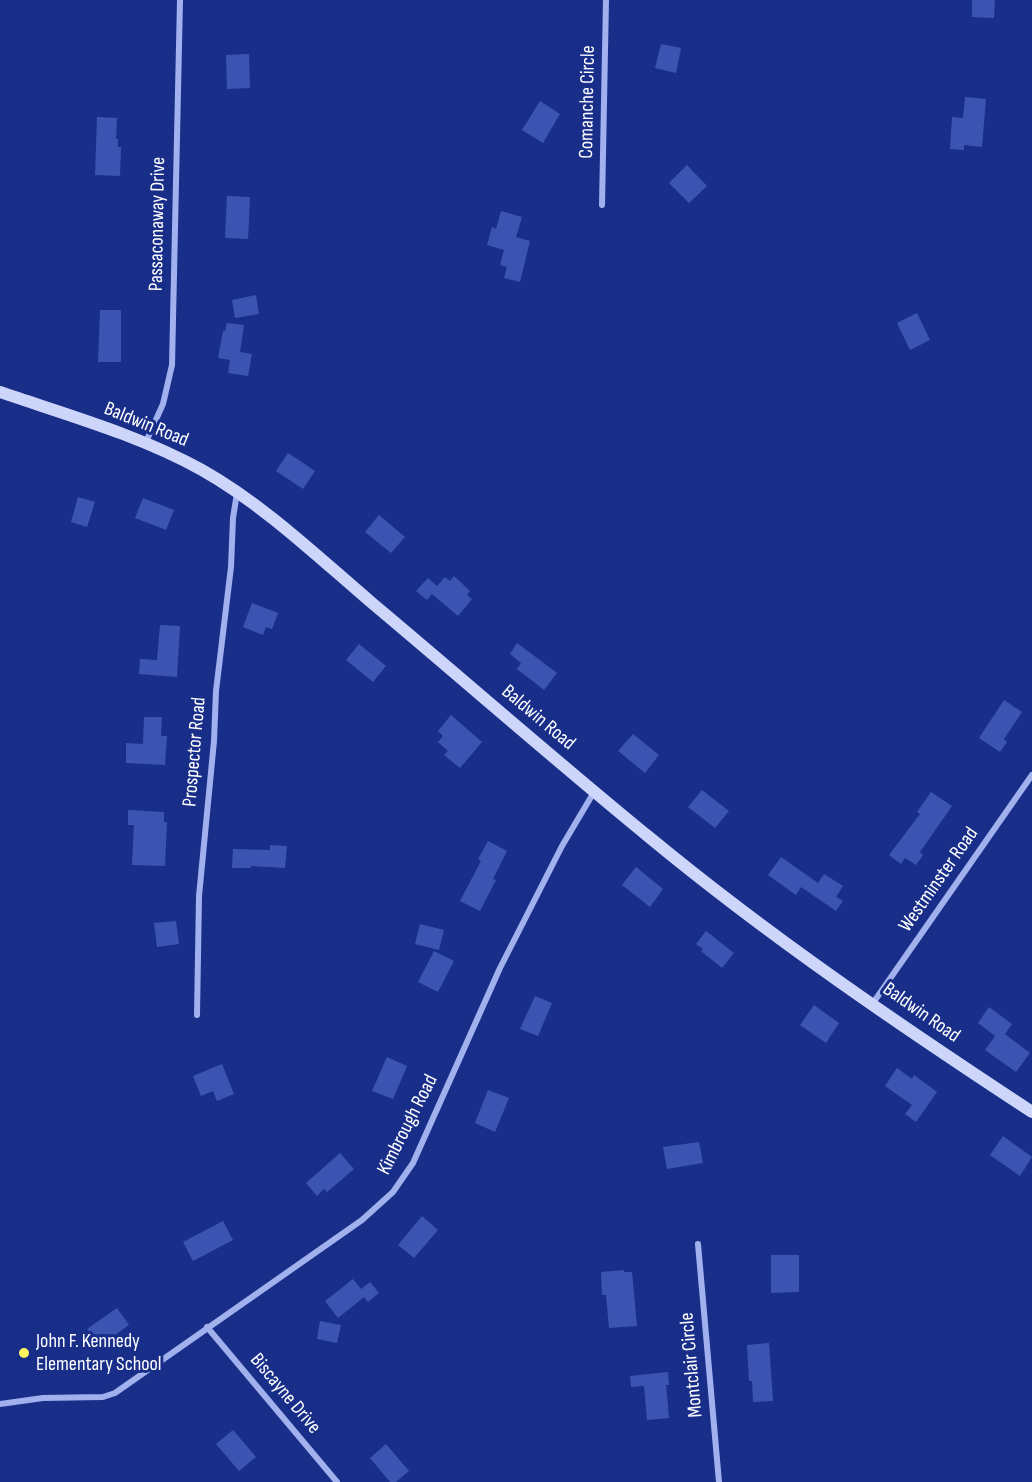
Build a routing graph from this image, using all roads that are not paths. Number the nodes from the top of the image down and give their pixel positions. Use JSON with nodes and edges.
{"nodes":[{"id":1,"x":180,"y":0,"type":"edge"},
{"id":2,"x":606,"y":0,"type":"edge"},
{"id":3,"x":602,"y":205,"type":"dead end"},
{"id":4,"x":0,"y":392,"type":"edge"},
{"id":5,"x":145,"y":444,"type":"junction"},
{"id":6,"x":237,"y":493,"type":"junction"},
{"id":7,"x":1032,"y":777,"type":"edge"},
{"id":8,"x":595,"y":791,"type":"junction"},
{"id":9,"x":873,"y":1003,"type":"junction"},
{"id":10,"x":197,"y":1015,"type":"dead end"},
{"id":11,"x":1032,"y":1112,"type":"edge"},
{"id":12,"x":698,"y":1245,"type":"dead end"},
{"id":13,"x":207,"y":1327,"type":"junction"},
{"id":14,"x":0,"y":1404,"type":"edge"},
{"id":15,"x":337,"y":1482,"type":"edge"},
{"id":16,"x":719,"y":1482,"type":"edge"}],
"edges":[{"from":1,"to":5,"type":"street","name":"Passaconaway Drive"},
{"from":2,"to":3,"type":"street","name":"Comanche Circle"},
{"from":4,"to":5,"type":"street","name":"Baldwin Road"},
{"from":5,"to":6,"type":"street","name":"Baldwin Road"},
{"from":6,"to":8,"type":"street","name":"Baldwin Road"},
{"from":6,"to":10,"type":"street","name":"Prospector Road"},
{"from":7,"to":9,"type":"street","name":"Westminster Road"},
{"from":8,"to":9,"type":"street","name":"Baldwin Road"},
{"from":8,"to":13,"type":"street","name":"Kimbrough Road"},
{"from":9,"to":11,"type":"street","name":"Baldwin Road"},
{"from":12,"to":16,"type":"street","name":"Montclair Circle"},
{"from":13,"to":14,"type":"street","name":"Kimbrough Road"},
{"from":13,"to":15,"type":"street","name":"Biscayne Drive"}]}
